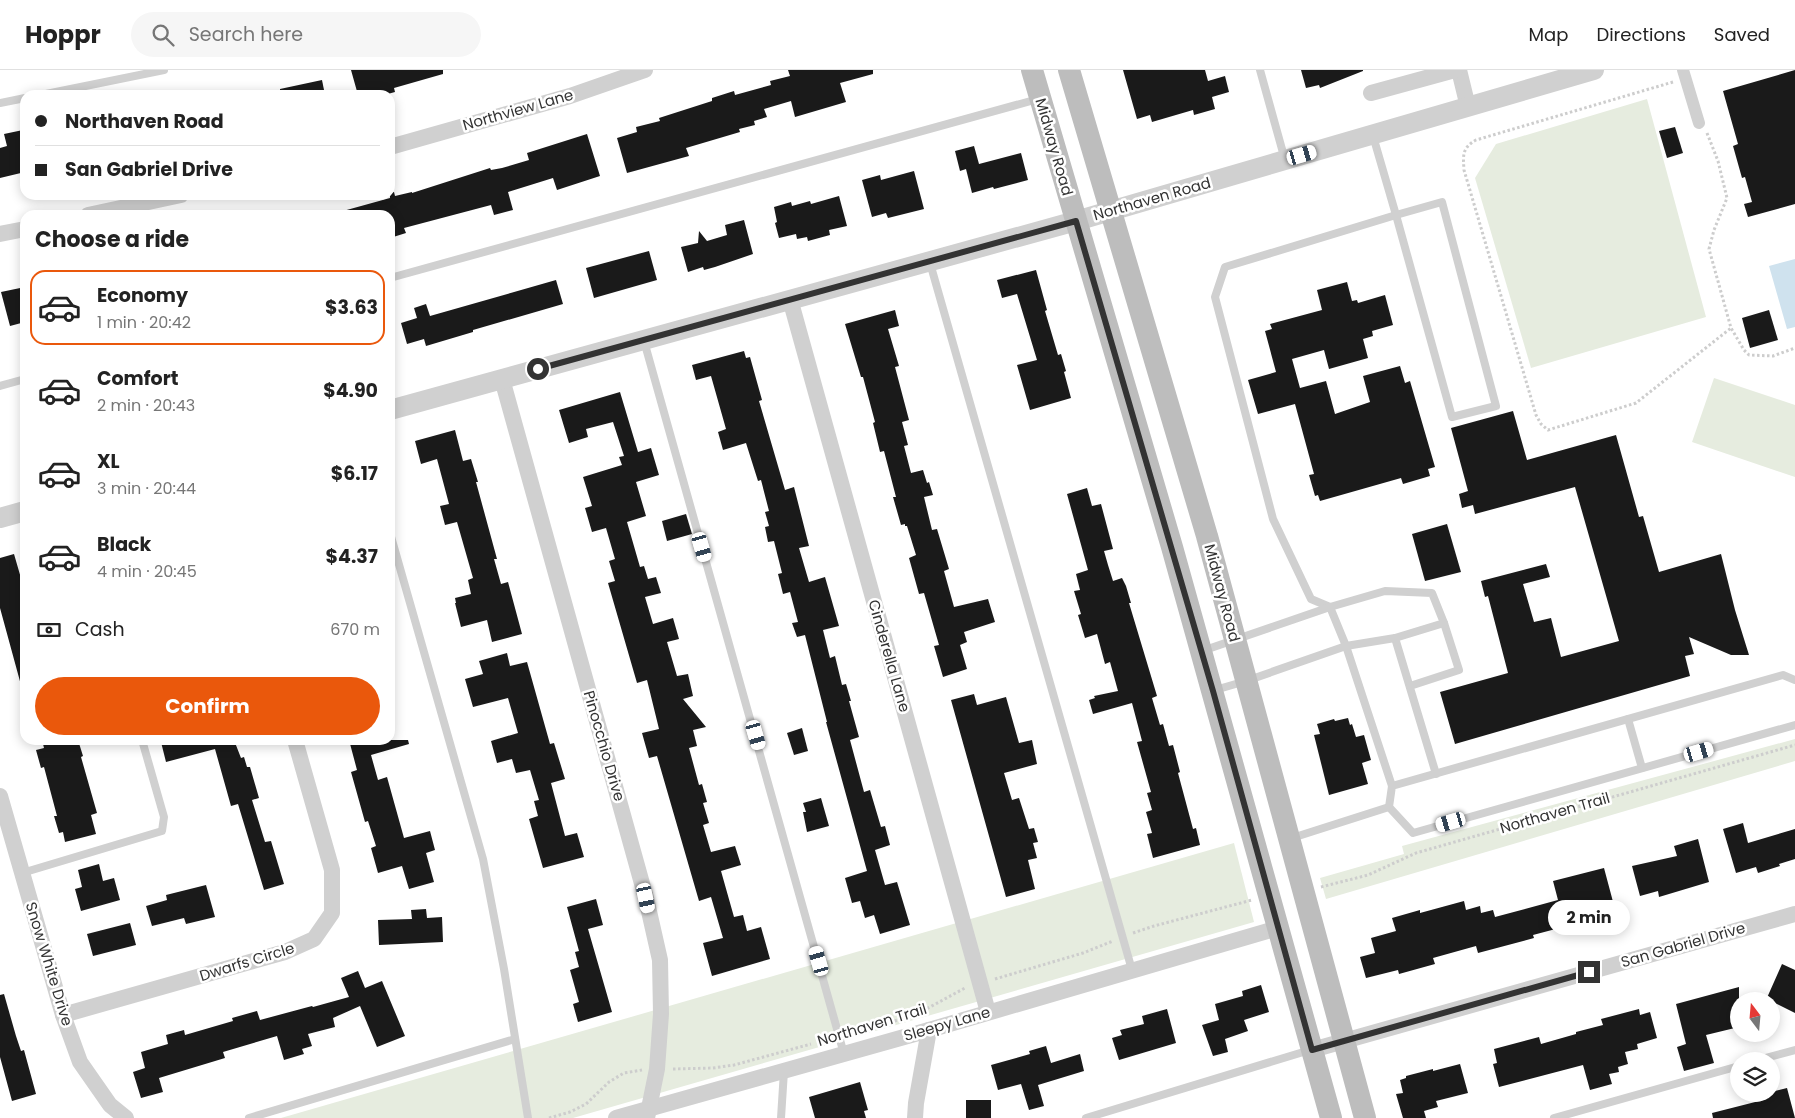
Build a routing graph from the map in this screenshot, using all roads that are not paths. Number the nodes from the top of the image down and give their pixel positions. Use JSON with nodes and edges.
{"nodes":[{"id":1,"x":164,"y":70,"type":"edge"},
{"id":2,"x":645,"y":70,"type":"edge"},
{"id":3,"x":1032,"y":70,"type":"edge"},
{"id":4,"x":1069,"y":70,"type":"edge"},
{"id":5,"x":1260,"y":70,"type":"edge"},
{"id":6,"x":1457,"y":70,"type":"edge"},
{"id":7,"x":1594,"y":70,"type":"edge"},
{"id":8,"x":1684,"y":74,"type":"edge"},
{"id":9,"x":66,"y":90,"type":"edge"},
{"id":10,"x":1371,"y":94,"type":"dead end"},
{"id":11,"x":20,"y":99,"type":"edge"},
{"id":12,"x":1040,"y":99,"type":"junction"},
{"id":13,"x":0,"y":103,"type":"edge"},
{"id":14,"x":1468,"y":107,"type":"junction"},
{"id":15,"x":1699,"y":123,"type":"road end"},
{"id":16,"x":1372,"y":135,"type":"junction"},
{"id":17,"x":395,"y":146,"type":"edge"},
{"id":18,"x":1285,"y":160,"type":"junction"},
{"id":19,"x":158,"y":200,"type":"edge"},
{"id":20,"x":111,"y":210,"type":"edge"},
{"id":21,"x":1110,"y":211,"type":"junction"},
{"id":22,"x":1396,"y":215,"type":"junction"},
{"id":23,"x":1076,"y":221,"type":"junction"},
{"id":24,"x":20,"y":230,"type":"edge"},
{"id":25,"x":0,"y":234,"type":"edge"},
{"id":26,"x":930,"y":261,"type":"junction"},
{"id":27,"x":395,"y":277,"type":"edge"},
{"id":28,"x":790,"y":299,"type":"junction"},
{"id":29,"x":644,"y":340,"type":"junction"},
{"id":30,"x":502,"y":379,"type":"junction"},
{"id":31,"x":20,"y":380,"type":"edge"},
{"id":32,"x":0,"y":386,"type":"edge"},
{"id":33,"x":395,"y":409,"type":"edge"},
{"id":34,"x":20,"y":512,"type":"edge"},
{"id":35,"x":0,"y":518,"type":"edge"},
{"id":36,"x":395,"y":551,"type":"edge"},
{"id":37,"x":1330,"y":607,"type":"junction"},
{"id":38,"x":1444,"y":623,"type":"junction"},
{"id":39,"x":1395,"y":638,"type":"junction"},
{"id":40,"x":1235,"y":640,"type":"junction"},
{"id":41,"x":1346,"y":646,"type":"junction"},
{"id":42,"x":1202,"y":651,"type":"junction"},
{"id":43,"x":1795,"y":680,"type":"edge"},
{"id":44,"x":1246,"y":681,"type":"junction"},
{"id":45,"x":1410,"y":686,"type":"junction"},
{"id":46,"x":1213,"y":691,"type":"junction"},
{"id":47,"x":1628,"y":719,"type":"junction"},
{"id":48,"x":1795,"y":724,"type":"edge"},
{"id":49,"x":143,"y":745,"type":"edge"},
{"id":50,"x":296,"y":745,"type":"edge"},
{"id":51,"x":1642,"y":768,"type":"junction"},
{"id":52,"x":1436,"y":774,"type":"junction"},
{"id":53,"x":1392,"y":786,"type":"junction"},
{"id":54,"x":0,"y":796,"type":"edge"},
{"id":55,"x":1389,"y":807,"type":"junction"},
{"id":56,"x":1290,"y":838,"type":"junction"},
{"id":57,"x":22,"y":873,"type":"junction"},
{"id":58,"x":1795,"y":914,"type":"edge"},
{"id":59,"x":1278,"y":928,"type":"junction"},
{"id":60,"x":1132,"y":970,"type":"junction"},
{"id":61,"x":988,"y":1012,"type":"junction"},
{"id":62,"x":63,"y":1016,"type":"junction"},
{"id":63,"x":929,"y":1030,"type":"junction"},
{"id":64,"x":515,"y":1039,"type":"junction"},
{"id":65,"x":1345,"y":1040,"type":"junction"},
{"id":66,"x":1312,"y":1050,"type":"junction"},
{"id":67,"x":1795,"y":1050,"type":"edge"},
{"id":68,"x":844,"y":1054,"type":"junction"},
{"id":69,"x":1780,"y":1054,"type":"edge"},
{"id":70,"x":1730,"y":1069,"type":"edge"},
{"id":71,"x":784,"y":1071,"type":"junction"},
{"id":72,"x":648,"y":1113,"type":"edge"},
{"id":73,"x":126,"y":1118,"type":"edge"},
{"id":74,"x":249,"y":1118,"type":"edge"},
{"id":75,"x":528,"y":1118,"type":"edge"},
{"id":76,"x":616,"y":1118,"type":"edge"},
{"id":77,"x":781,"y":1118,"type":"edge"},
{"id":78,"x":915,"y":1118,"type":"edge"},
{"id":79,"x":1086,"y":1118,"type":"edge"},
{"id":80,"x":1331,"y":1118,"type":"edge"},
{"id":81,"x":1365,"y":1118,"type":"edge"},
{"id":82,"x":1554,"y":1118,"type":"edge"}],
"edges":[{"from":1,"to":9,"type":"lane"},
{"from":2,"to":17,"type":"street","name":"Northview Lane"},
{"from":3,"to":12,"type":"main road","name":"Midway Road"},
{"from":4,"to":21,"type":"main road","name":"Midway Road"},
{"from":5,"to":18,"type":"lane"},
{"from":6,"to":10,"type":"street"},
{"from":6,"to":14,"type":"street"},
{"from":7,"to":14,"type":"street","name":"Northaven Road"},
{"from":8,"to":15,"type":"street"},
{"from":11,"to":13,"type":"lane"},
{"from":12,"to":23,"type":"main road","name":"Midway Road"},
{"from":12,"to":27,"type":"lane"},
{"from":14,"to":16,"type":"street","name":"Northaven Road"},
{"from":16,"to":18,"type":"street","name":"Northaven Road"},
{"from":16,"to":22,"type":"lane"},
{"from":18,"to":21,"type":"street","name":"Northaven Road"},
{"from":19,"to":20,"type":"street"},
{"from":21,"to":23,"type":"street","name":"Northaven Road"},
{"from":21,"to":40,"type":"main road","name":"Midway Road"},
{"from":22,"to":22,"type":"lane"},
{"from":22,"to":37,"type":"lane"},
{"from":23,"to":26,"type":"street","name":"Northaven Road"},
{"from":23,"to":42,"type":"main road","name":"Midway Road"},
{"from":24,"to":25,"type":"street"},
{"from":26,"to":28,"type":"street","name":"Northaven Road"},
{"from":26,"to":60,"type":"lane"},
{"from":28,"to":29,"type":"street","name":"Northaven Road"},
{"from":28,"to":61,"type":"street","name":"Cinderella Lane"},
{"from":29,"to":30,"type":"street","name":"Northaven Road"},
{"from":29,"to":68,"type":"lane"},
{"from":30,"to":33,"type":"street","name":"Northaven Road"},
{"from":30,"to":72,"type":"street","name":"Pinocchio Drive"},
{"from":31,"to":32,"type":"lane"},
{"from":34,"to":35,"type":"street"},
{"from":36,"to":64,"type":"lane"},
{"from":37,"to":38,"type":"lane"},
{"from":37,"to":40,"type":"lane"},
{"from":37,"to":41,"type":"lane"},
{"from":38,"to":39,"type":"lane"},
{"from":38,"to":45,"type":"lane"},
{"from":39,"to":41,"type":"lane"},
{"from":39,"to":45,"type":"lane"},
{"from":40,"to":42,"type":"lane"},
{"from":40,"to":44,"type":"main road","name":"Midway Road"},
{"from":41,"to":44,"type":"lane"},
{"from":41,"to":53,"type":"lane"},
{"from":42,"to":46,"type":"main road","name":"Midway Road"},
{"from":43,"to":47,"type":"lane"},
{"from":44,"to":46,"type":"lane"},
{"from":44,"to":56,"type":"main road","name":"Midway Road"},
{"from":45,"to":52,"type":"lane"},
{"from":46,"to":59,"type":"main road","name":"Midway Road"},
{"from":47,"to":51,"type":"lane"},
{"from":47,"to":52,"type":"lane"},
{"from":48,"to":51,"type":"lane"},
{"from":49,"to":57,"type":"lane"},
{"from":50,"to":62,"type":"street","name":"Dwarfs Circle"},
{"from":51,"to":55,"type":"lane"},
{"from":52,"to":53,"type":"lane"},
{"from":53,"to":55,"type":"lane"},
{"from":54,"to":57,"type":"street","name":"Snow White Drive"},
{"from":55,"to":56,"type":"lane"},
{"from":56,"to":65,"type":"main road","name":"Midway Road"},
{"from":57,"to":62,"type":"street","name":"Snow White Drive"},
{"from":58,"to":65,"type":"street","name":"San Gabriel Drive"},
{"from":59,"to":60,"type":"street","name":"Sleepy Lane"},
{"from":59,"to":66,"type":"main road","name":"Midway Road"},
{"from":60,"to":61,"type":"street","name":"Sleepy Lane"},
{"from":61,"to":63,"type":"street","name":"Sleepy Lane"},
{"from":62,"to":73,"type":"street","name":"Snow White Drive"},
{"from":63,"to":68,"type":"street","name":"Sleepy Lane"},
{"from":63,"to":78,"type":"street"},
{"from":64,"to":74,"type":"lane"},
{"from":64,"to":75,"type":"lane"},
{"from":65,"to":66,"type":"street","name":"San Gabriel Drive"},
{"from":65,"to":81,"type":"main road","name":"Midway Road"},
{"from":66,"to":79,"type":"lane"},
{"from":66,"to":80,"type":"main road","name":"Midway Road"},
{"from":67,"to":69,"type":"lane"},
{"from":68,"to":71,"type":"street","name":"Sleepy Lane"},
{"from":70,"to":82,"type":"lane"},
{"from":71,"to":72,"type":"street","name":"Sleepy Lane"},
{"from":71,"to":77,"type":"lane"},
{"from":72,"to":76,"type":"street","name":"Sleepy Lane"}]}
